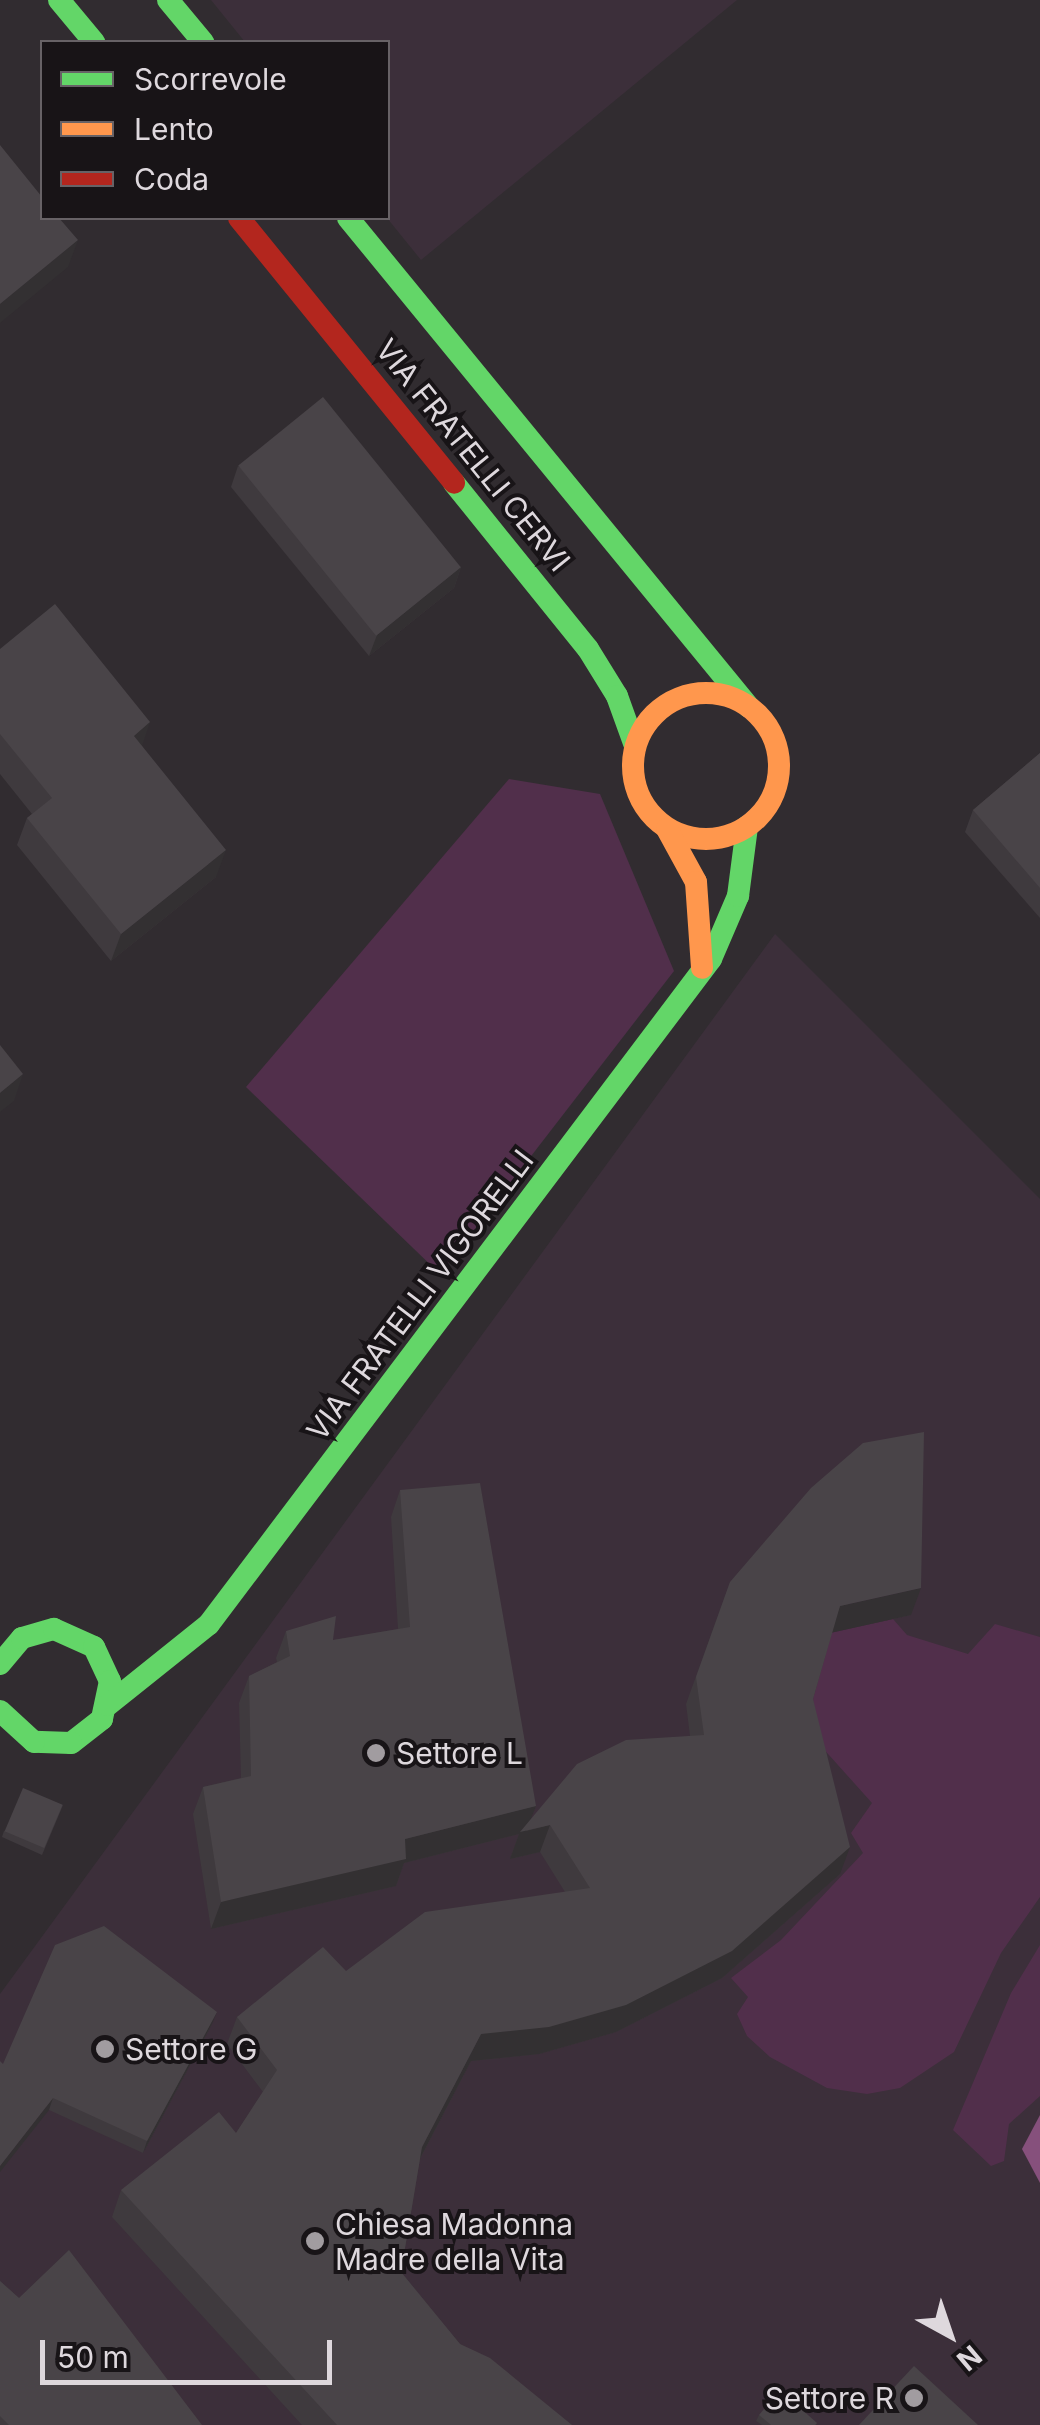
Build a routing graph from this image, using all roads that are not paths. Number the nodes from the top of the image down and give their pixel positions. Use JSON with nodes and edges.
{"nodes":[{"id":1,"x":59,"y":0,"type":"edge"},
{"id":2,"x":168,"y":0,"type":"edge"},
{"id":3,"x":92,"y":40,"type":"edge"},
{"id":4,"x":201,"y":40,"type":"edge"},
{"id":5,"x":241,"y":220,"type":"edge"},
{"id":6,"x":350,"y":220,"type":"edge"},
{"id":7,"x":749,"y":707,"type":"junction"},
{"id":8,"x":635,"y":746,"type":"junction"},
{"id":9,"x":747,"y":827,"type":"junction"},
{"id":10,"x":667,"y":830,"type":"junction"},
{"id":11,"x":702,"y":970,"type":"junction"},
{"id":12,"x":94,"y":1647,"type":"junction"},
{"id":13,"x":178,"y":1650,"type":"junction"},
{"id":14,"x":0,"y":1664,"type":"edge"},
{"id":15,"x":108,"y":1706,"type":"junction"},
{"id":16,"x":1,"y":1714,"type":"edge"},
{"id":17,"x":48,"y":1745,"type":"junction"}],
"edges":[{"from":1,"to":3,"type":"street"},
{"from":2,"to":4,"type":"street"},
{"from":5,"to":8,"type":"street","name":"VIA FRATELLI CERVI"},
{"from":6,"to":7,"type":"street","name":"VIA FRATELLI CERVI"},
{"from":7,"to":8,"type":"street"},
{"from":7,"to":9,"type":"street"},
{"from":8,"to":10,"type":"street"},
{"from":9,"to":10,"type":"street"},
{"from":9,"to":11,"type":"street","name":"VIA FRATELLI VIGORELLI"},
{"from":10,"to":11,"type":"street"},
{"from":11,"to":13,"type":"street","name":"VIA FRATELLI VIGORELLI"},
{"from":12,"to":13,"type":"street"},
{"from":12,"to":14,"type":"street"},
{"from":12,"to":15,"type":"street"},
{"from":13,"to":15,"type":"street","name":"VIA FRATELLI VIGORELLI"},
{"from":15,"to":17,"type":"street","name":"VIA FRATELLI VIGORELLI"},
{"from":16,"to":17,"type":"street"},
{"from":16,"to":17,"type":"street"}]}
